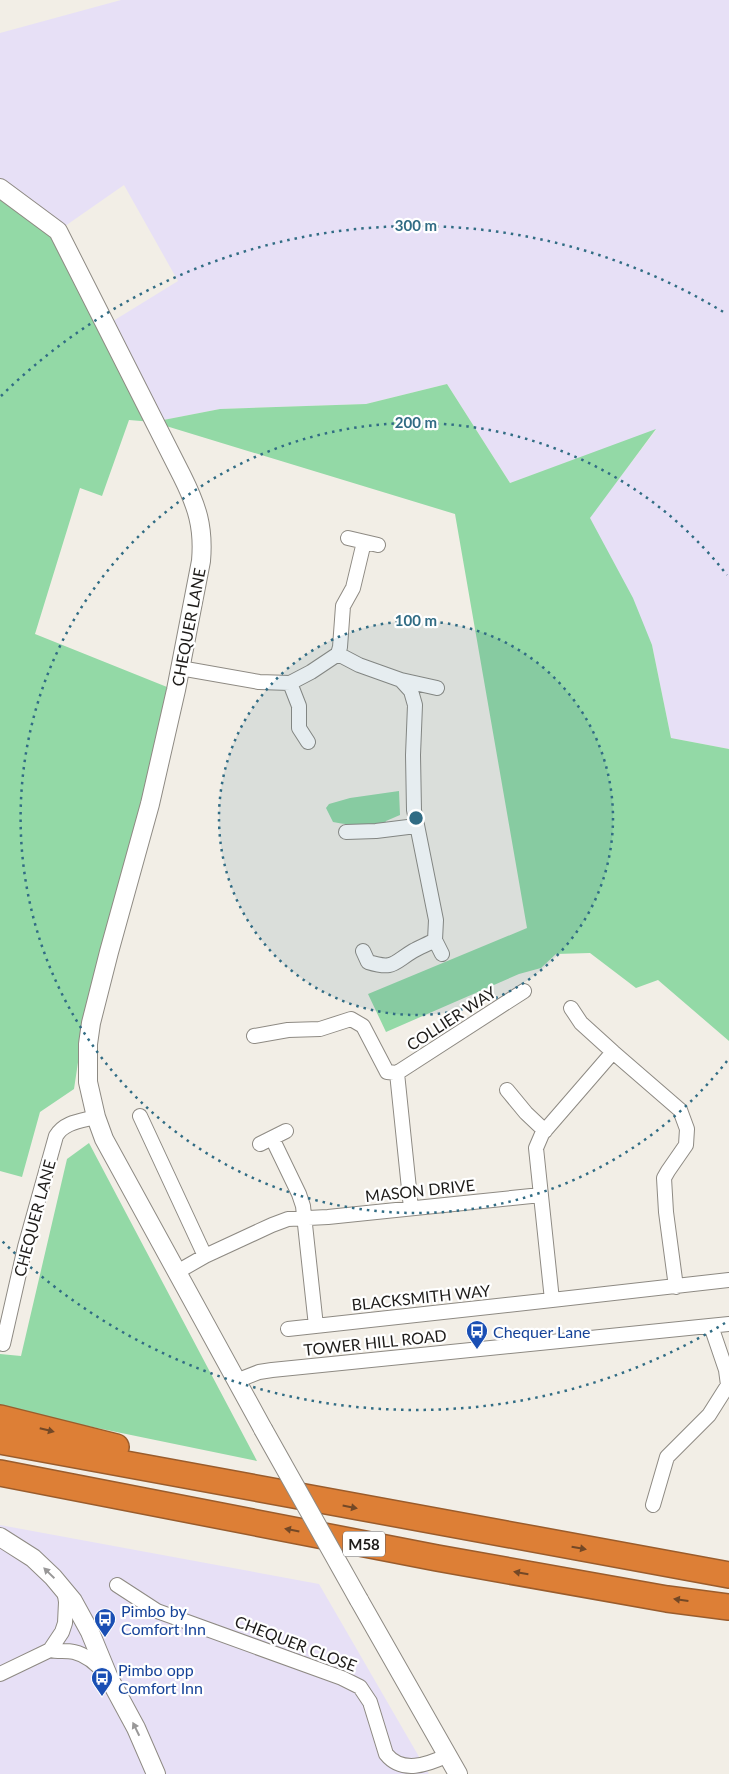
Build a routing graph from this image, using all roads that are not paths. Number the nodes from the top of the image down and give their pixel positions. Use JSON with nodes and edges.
{"nodes":[{"id":1,"x":0,"y":188,"type":"edge"},
{"id":2,"x":348,"y":538,"type":"dead end"},
{"id":3,"x":364,"y":542,"type":"junction"},
{"id":4,"x":378,"y":546,"type":"dead end"},
{"id":5,"x":338,"y":654,"type":"junction"},
{"id":6,"x":180,"y":668,"type":"junction"},
{"id":7,"x":401,"y":680,"type":"junction"},
{"id":8,"x":290,"y":683,"type":"junction"},
{"id":9,"x":437,"y":688,"type":"dead end"},
{"id":10,"x":308,"y":742,"type":"dead end"},
{"id":11,"x":416,"y":826,"type":"junction"},
{"id":12,"x":346,"y":832,"type":"dead end"},
{"id":13,"x":435,"y":940,"type":"junction"},
{"id":14,"x":363,"y":951,"type":"dead end"},
{"id":15,"x":442,"y":954,"type":"dead end"},
{"id":16,"x":524,"y":991,"type":"dead end"},
{"id":17,"x":571,"y":1008,"type":"dead end"},
{"id":18,"x":254,"y":1036,"type":"dead end"},
{"id":19,"x":613,"y":1052,"type":"junction"},
{"id":20,"x":397,"y":1073,"type":"junction"},
{"id":21,"x":507,"y":1090,"type":"dead end"},
{"id":22,"x":140,"y":1116,"type":"dead end"},
{"id":23,"x":96,"y":1117,"type":"junction"},
{"id":24,"x":545,"y":1130,"type":"junction"},
{"id":25,"x":286,"y":1131,"type":"dead end"},
{"id":26,"x":541,"y":1195,"type":"junction"},
{"id":27,"x":411,"y":1208,"type":"junction"},
{"id":28,"x":304,"y":1218,"type":"junction"},
{"id":29,"x":205,"y":1256,"type":"junction"},
{"id":30,"x":177,"y":1272,"type":"junction"},
{"id":31,"x":729,"y":1280,"type":"edge"},
{"id":32,"x":676,"y":1287,"type":"junction"},
{"id":33,"x":552,"y":1300,"type":"junction"},
{"id":34,"x":729,"y":1324,"type":"edge"},
{"id":35,"x":316,"y":1326,"type":"junction"},
{"id":36,"x":711,"y":1326,"type":"junction"},
{"id":37,"x":288,"y":1329,"type":"dead end"},
{"id":38,"x":3,"y":1344,"type":"dead end"},
{"id":39,"x":236,"y":1381,"type":"junction"},
{"id":40,"x":0,"y":1418,"type":"edge"},
{"id":41,"x":0,"y":1441,"type":"edge"},
{"id":42,"x":0,"y":1473,"type":"edge"},
{"id":43,"x":234,"y":1485,"type":"junction"},
{"id":44,"x":0,"y":1491,"type":"edge"},
{"id":45,"x":130,"y":1500,"type":"junction"},
{"id":46,"x":653,"y":1505,"type":"dead end"},
{"id":47,"x":0,"y":1537,"type":"edge"},
{"id":48,"x":729,"y":1575,"type":"edge"},
{"id":49,"x":117,"y":1586,"type":"dead end"},
{"id":50,"x":64,"y":1589,"type":"junction"},
{"id":51,"x":729,"y":1607,"type":"edge"},
{"id":52,"x":50,"y":1650,"type":"junction"},
{"id":53,"x":0,"y":1674,"type":"edge"},
{"id":54,"x":109,"y":1678,"type":"junction"},
{"id":55,"x":448,"y":1755,"type":"junction"},
{"id":56,"x":156,"y":1774,"type":"edge"},
{"id":57,"x":458,"y":1774,"type":"edge"}],
"edges":[{"from":1,"to":6,"type":"street","name":"CHEQUER LANE"},
{"from":2,"to":3,"type":"street"},
{"from":3,"to":4,"type":"street"},
{"from":3,"to":5,"type":"street"},
{"from":5,"to":7,"type":"street"},
{"from":5,"to":8,"type":"street"},
{"from":6,"to":8,"type":"street"},
{"from":6,"to":23,"type":"street","name":"CHEQUER LANE"},
{"from":7,"to":9,"type":"street"},
{"from":7,"to":11,"type":"street"},
{"from":8,"to":10,"type":"street"},
{"from":11,"to":12,"type":"street"},
{"from":11,"to":13,"type":"street"},
{"from":13,"to":14,"type":"street"},
{"from":13,"to":15,"type":"street"},
{"from":16,"to":20,"type":"street","name":"COLLIER WAY"},
{"from":17,"to":19,"type":"street"},
{"from":18,"to":20,"type":"street"},
{"from":19,"to":24,"type":"street"},
{"from":19,"to":32,"type":"street"},
{"from":20,"to":27,"type":"street"},
{"from":21,"to":24,"type":"street"},
{"from":22,"to":29,"type":"street"},
{"from":23,"to":30,"type":"street","name":"CHEQUER LANE"},
{"from":23,"to":38,"type":"street","name":"CHEQUER LANE"},
{"from":24,"to":26,"type":"street"},
{"from":25,"to":28,"type":"street"},
{"from":26,"to":27,"type":"street","name":"MASON DRIVE"},
{"from":26,"to":33,"type":"street"},
{"from":27,"to":28,"type":"street","name":"MASON DRIVE"},
{"from":28,"to":29,"type":"street","name":"MASON DRIVE"},
{"from":28,"to":35,"type":"street"},
{"from":29,"to":30,"type":"street","name":"MASON DRIVE"},
{"from":30,"to":39,"type":"street","name":"CHEQUER LANE"},
{"from":31,"to":32,"type":"street"},
{"from":32,"to":33,"type":"street"},
{"from":33,"to":35,"type":"street","name":"BLACKSMITH WAY"},
{"from":34,"to":36,"type":"street","name":"TOWER HILL ROAD"},
{"from":35,"to":37,"type":"street","name":"BLACKSMITH WAY"},
{"from":36,"to":39,"type":"street","name":"TOWER HILL ROAD"},
{"from":36,"to":46,"type":"street"},
{"from":39,"to":55,"type":"street","name":"CHEQUER LANE","bridge":true},
{"from":40,"to":43,"type":"highway","number":"M58","one_way":true},
{"from":41,"to":43,"type":"highway","number":"M58"},
{"from":42,"to":45,"type":"highway","number":"M58"},
{"from":43,"to":48,"type":"highway","number":"M58","one_way":true},
{"from":44,"to":45,"type":"highway"},
{"from":51,"to":45,"type":"highway","number":"M58","one_way":true},
{"from":50,"to":47,"type":"street","one_way":true},
{"from":49,"to":55,"type":"street","name":"CHEQUER CLOSE"},
{"from":50,"to":52,"type":"street"},
{"from":50,"to":54,"type":"street"},
{"from":52,"to":53,"type":"street"},
{"from":52,"to":54,"type":"street"},
{"from":56,"to":54,"type":"street","one_way":true},
{"from":55,"to":57,"type":"street","name":"CHEQUER LANE"}]}
